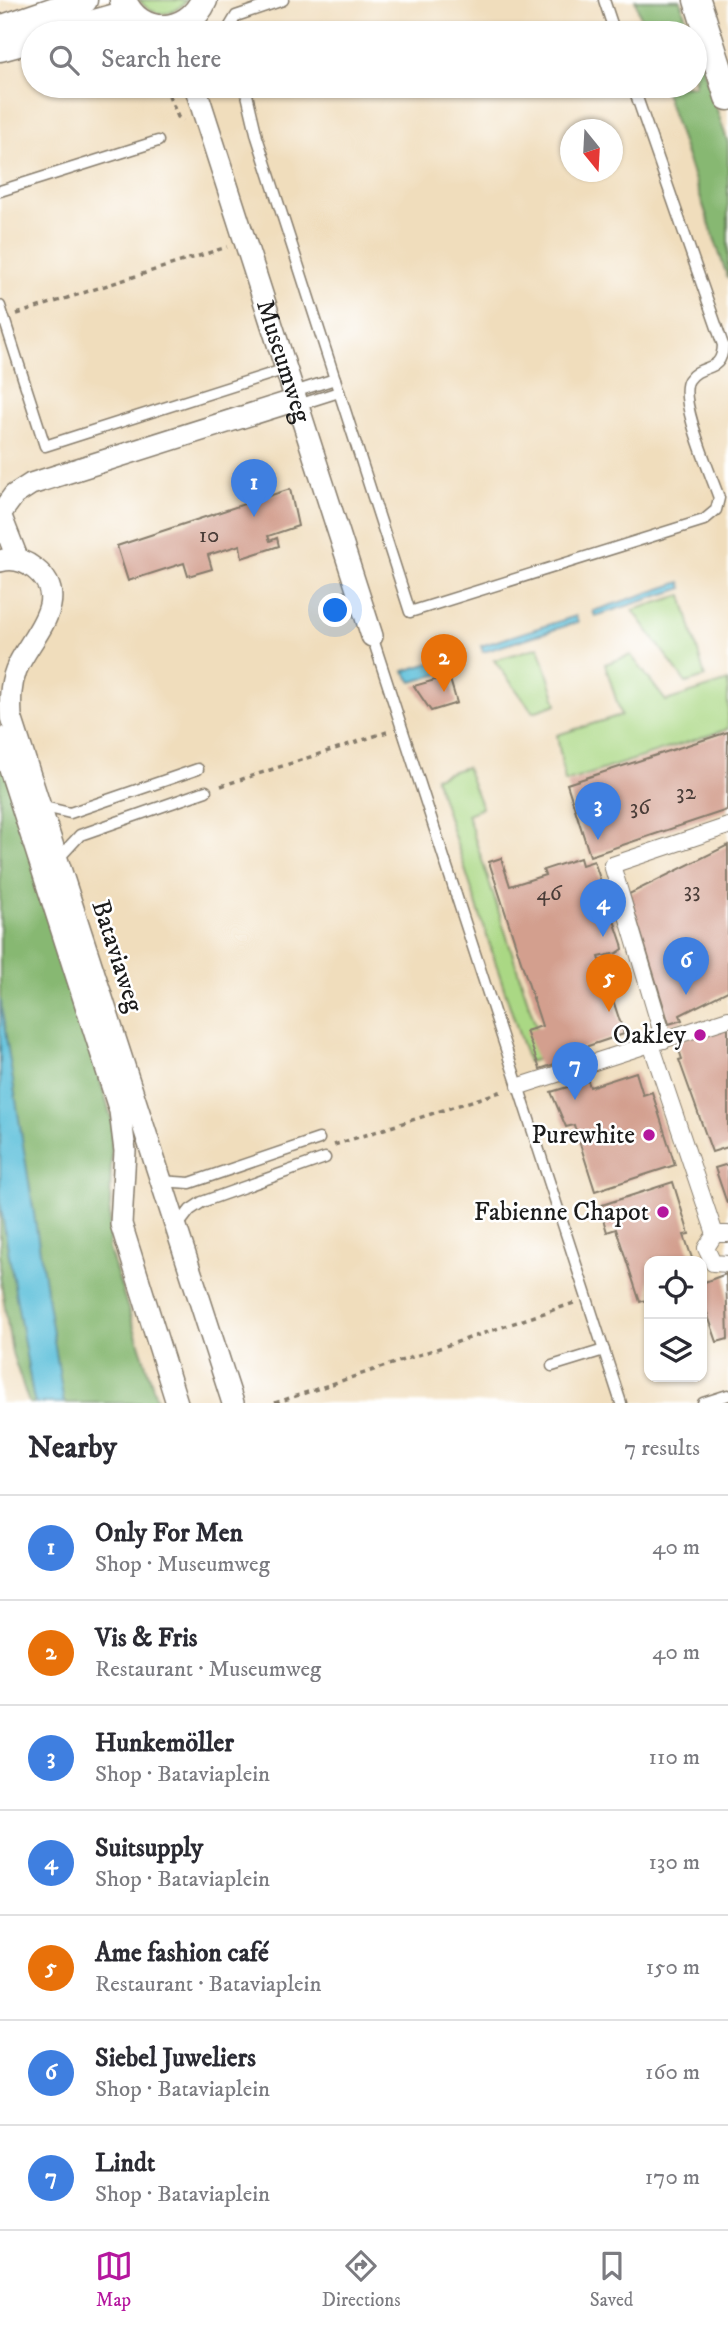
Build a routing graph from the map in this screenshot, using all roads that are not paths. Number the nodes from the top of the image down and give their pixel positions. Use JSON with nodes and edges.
{"nodes":[{"id":1,"x":84,"y":0,"type":"edge"},
{"id":2,"x":204,"y":0,"type":"edge"},
{"id":3,"x":283,"y":0,"type":"edge"},
{"id":4,"x":604,"y":0,"type":"edge"},
{"id":5,"x":697,"y":0,"type":"edge"},
{"id":6,"x":126,"y":6,"type":"edge"},
{"id":7,"x":23,"y":21,"type":"edge"},
{"id":8,"x":89,"y":21,"type":"edge"},
{"id":9,"x":144,"y":21,"type":"edge"},
{"id":10,"x":189,"y":21,"type":"edge"},
{"id":11,"x":233,"y":21,"type":"edge"},
{"id":12,"x":611,"y":21,"type":"edge"},
{"id":13,"x":704,"y":21,"type":"edge"},
{"id":14,"x":21,"y":22,"type":"edge"},
{"id":15,"x":0,"y":29,"type":"edge"},
{"id":16,"x":707,"y":31,"type":"edge"},
{"id":17,"x":21,"y":43,"type":"edge"},
{"id":18,"x":0,"y":48,"type":"edge"},
{"id":19,"x":728,"y":97,"type":"edge"},
{"id":20,"x":199,"y":98,"type":"edge"},
{"id":21,"x":248,"y":98,"type":"edge"},
{"id":22,"x":638,"y":98,"type":"edge"},
{"id":23,"x":158,"y":141,"type":"dead end"},
{"id":24,"x":0,"y":191,"type":"edge"},
{"id":25,"x":0,"y":306,"type":"edge"},
{"id":26,"x":286,"y":369,"type":"junction"},
{"id":27,"x":335,"y":379,"type":"junction"},
{"id":28,"x":339,"y":392,"type":"junction"},
{"id":29,"x":296,"y":399,"type":"junction"},
{"id":30,"x":31,"y":484,"type":"junction"},
{"id":31,"x":0,"y":487,"type":"edge"},
{"id":32,"x":9,"y":561,"type":"edge"},
{"id":33,"x":372,"y":636,"type":"joint"},
{"id":34,"x":0,"y":738,"type":"edge"},
{"id":35,"x":198,"y":769,"type":"dead end"},
{"id":36,"x":206,"y":791,"type":"road end"},
{"id":37,"x":40,"y":806,"type":"junction"},
{"id":38,"x":728,"y":826,"type":"edge"},
{"id":39,"x":57,"y":860,"type":"junction"},
{"id":40,"x":728,"y":1019,"type":"edge"},
{"id":41,"x":657,"y":1042,"type":"junction"},
{"id":42,"x":520,"y":1086,"type":"junction"},
{"id":43,"x":160,"y":1181,"type":"junction"},
{"id":44,"x":177,"y":1227,"type":"junction"},
{"id":45,"x":721,"y":1234,"type":"edge"},
{"id":46,"x":728,"y":1264,"type":"edge"},
{"id":47,"x":604,"y":1350,"type":"junction"},
{"id":48,"x":552,"y":1366,"type":"dead end"},
{"id":49,"x":728,"y":1395,"type":"edge"},
{"id":50,"x":177,"y":1403,"type":"edge"},
{"id":51,"x":233,"y":1403,"type":"edge"},
{"id":52,"x":621,"y":1403,"type":"edge"},
{"id":53,"x":703,"y":1403,"type":"edge"}],
"edges":[{"from":1,"to":7,"type":"street"},
{"from":2,"to":10,"type":"street"},
{"from":3,"to":11,"type":"lane"},
{"from":4,"to":12,"type":"lane"},
{"from":5,"to":13,"type":"street"},
{"from":6,"to":8,"type":"street"},
{"from":6,"to":9,"type":"street"},
{"from":14,"to":15,"type":"street"},
{"from":16,"to":19,"type":"street"},
{"from":17,"to":18,"type":"street"},
{"from":20,"to":26,"type":"street","name":"Museumweg"},
{"from":21,"to":27,"type":"lane"},
{"from":22,"to":28,"type":"lane"},
{"from":23,"to":24,"type":"lane"},
{"from":25,"to":26,"type":"lane"},
{"from":26,"to":29,"type":"street","name":"Museumweg"},
{"from":27,"to":28,"type":"lane"},
{"from":27,"to":29,"type":"lane"},
{"from":28,"to":29,"type":"lane"},
{"from":29,"to":30,"type":"street"},
{"from":29,"to":33,"type":"street","name":"Museumweg"},
{"from":30,"to":31,"type":"street"},
{"from":30,"to":32,"type":"street"},
{"from":32,"to":37,"type":"street","name":"Bataviaweg"},
{"from":33,"to":42,"type":"lane"},
{"from":34,"to":50,"type":"street","name":"Bataviaweg"},
{"from":35,"to":37,"type":"lane"},
{"from":36,"to":39,"type":"lane"},
{"from":37,"to":39,"type":"street","name":"Bataviaweg"},
{"from":38,"to":41,"type":"street"},
{"from":39,"to":43,"type":"street","name":"Bataviaweg"},
{"from":40,"to":41,"type":"street"},
{"from":41,"to":42,"type":"street"},
{"from":41,"to":45,"type":"street"},
{"from":42,"to":47,"type":"lane"},
{"from":43,"to":44,"type":"street","name":"Bataviaweg"},
{"from":43,"to":44,"type":"lane"},
{"from":44,"to":51,"type":"street","name":"Bataviaweg"},
{"from":45,"to":46,"type":"street"},
{"from":47,"to":48,"type":"lane"},
{"from":47,"to":52,"type":"lane"},
{"from":49,"to":53,"type":"lane"}]}
